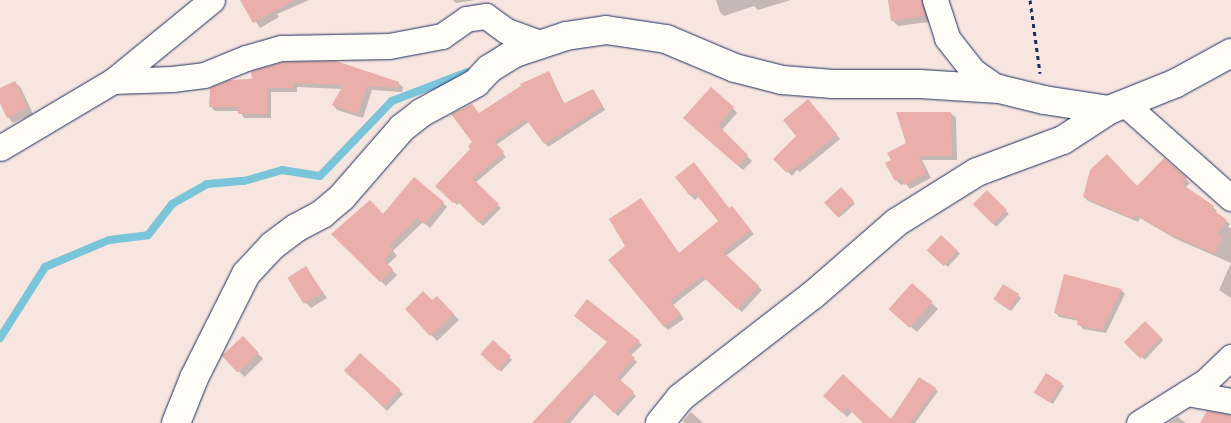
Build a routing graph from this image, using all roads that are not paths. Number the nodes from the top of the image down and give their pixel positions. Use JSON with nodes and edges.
{"nodes":[{"id":1,"x":212,"y":0,"type":"edge"},
{"id":2,"x":935,"y":0,"type":"edge"},
{"id":3,"x":542,"y":44,"type":"junction"},
{"id":4,"x":1231,"y":54,"type":"edge"},
{"id":5,"x":113,"y":81,"type":"junction"},
{"id":6,"x":999,"y":89,"type":"junction"},
{"id":7,"x":1117,"y":107,"type":"junction"},
{"id":8,"x":0,"y":148,"type":"edge"},
{"id":9,"x":1231,"y":198,"type":"edge"},
{"id":10,"x":1231,"y":357,"type":"edge"},
{"id":11,"x":1187,"y":393,"type":"junction"},
{"id":12,"x":1231,"y":401,"type":"edge"},
{"id":13,"x":176,"y":423,"type":"edge"},
{"id":14,"x":660,"y":423,"type":"edge"},
{"id":15,"x":1138,"y":423,"type":"edge"}],
"edges":[{"from":1,"to":5,"type":"street"},
{"from":2,"to":6,"type":"street"},
{"from":3,"to":5,"type":"street"},
{"from":3,"to":6,"type":"street"},
{"from":3,"to":13,"type":"street"},
{"from":4,"to":7,"type":"street"},
{"from":5,"to":8,"type":"street"},
{"from":6,"to":7,"type":"street"},
{"from":7,"to":9,"type":"street"},
{"from":7,"to":14,"type":"street"},
{"from":10,"to":11,"type":"street"},
{"from":11,"to":12,"type":"street"},
{"from":11,"to":15,"type":"street"}]}
